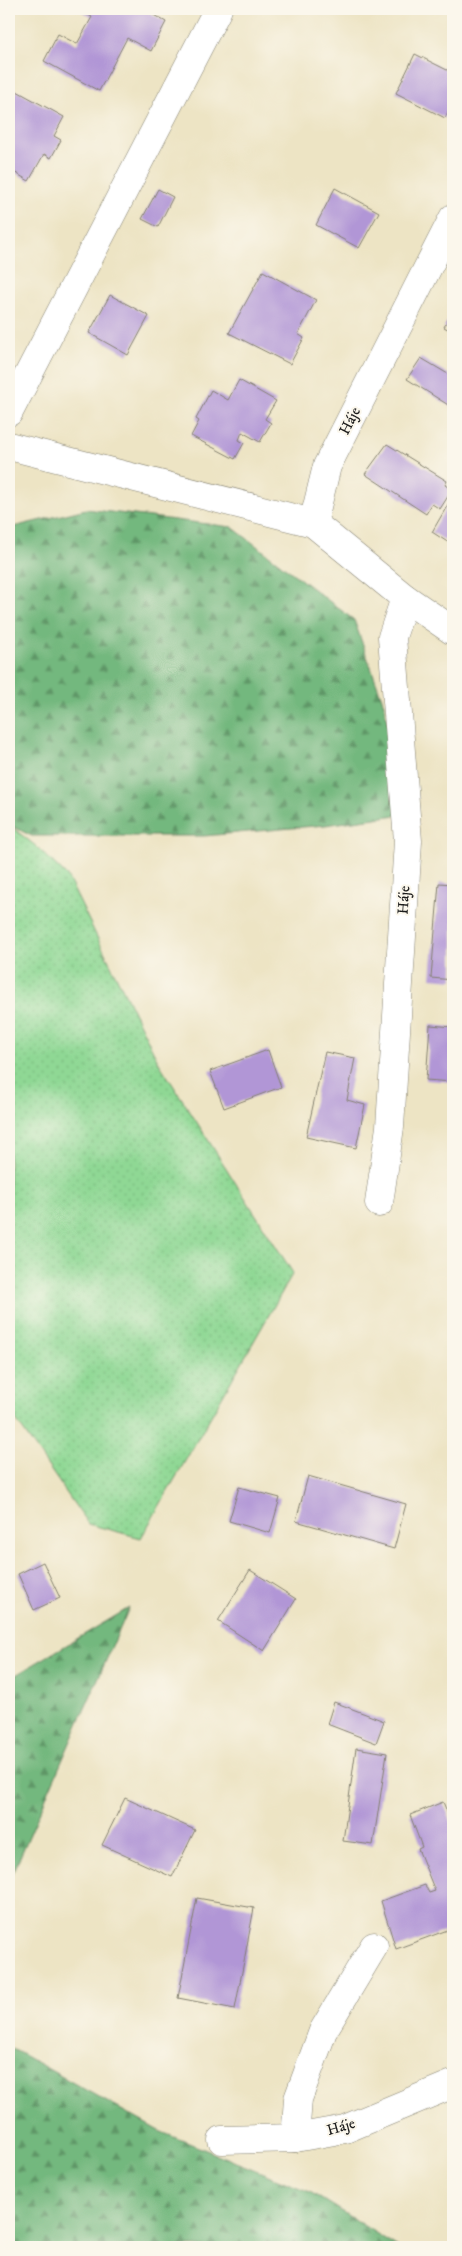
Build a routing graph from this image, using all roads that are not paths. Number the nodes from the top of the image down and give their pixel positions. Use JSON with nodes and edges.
{"nodes":[{"id":1,"x":218,"y":9,"type":"edge"},
{"id":2,"x":453,"y":218,"type":"edge"},
{"id":3,"x":9,"y":412,"type":"edge"},
{"id":4,"x":9,"y":446,"type":"edge"},
{"id":5,"x":313,"y":523,"type":"junction"},
{"id":6,"x":405,"y":598,"type":"junction"},
{"id":7,"x":453,"y":631,"type":"edge"},
{"id":8,"x":379,"y":1203,"type":"dead end"},
{"id":9,"x":374,"y":1946,"type":"dead end"},
{"id":10,"x":453,"y":2084,"type":"edge"},
{"id":11,"x":295,"y":2138,"type":"junction"},
{"id":12,"x":222,"y":2140,"type":"dead end"}],
"edges":[{"from":1,"to":3,"type":"street"},
{"from":2,"to":5,"type":"street","name":"Háje"},
{"from":4,"to":5,"type":"street"},
{"from":5,"to":6,"type":"street"},
{"from":6,"to":7,"type":"street"},
{"from":6,"to":8,"type":"street","name":"Háje"},
{"from":9,"to":11,"type":"street"},
{"from":10,"to":11,"type":"street","name":"Háje"},
{"from":11,"to":12,"type":"street","name":"Háje"}]}
